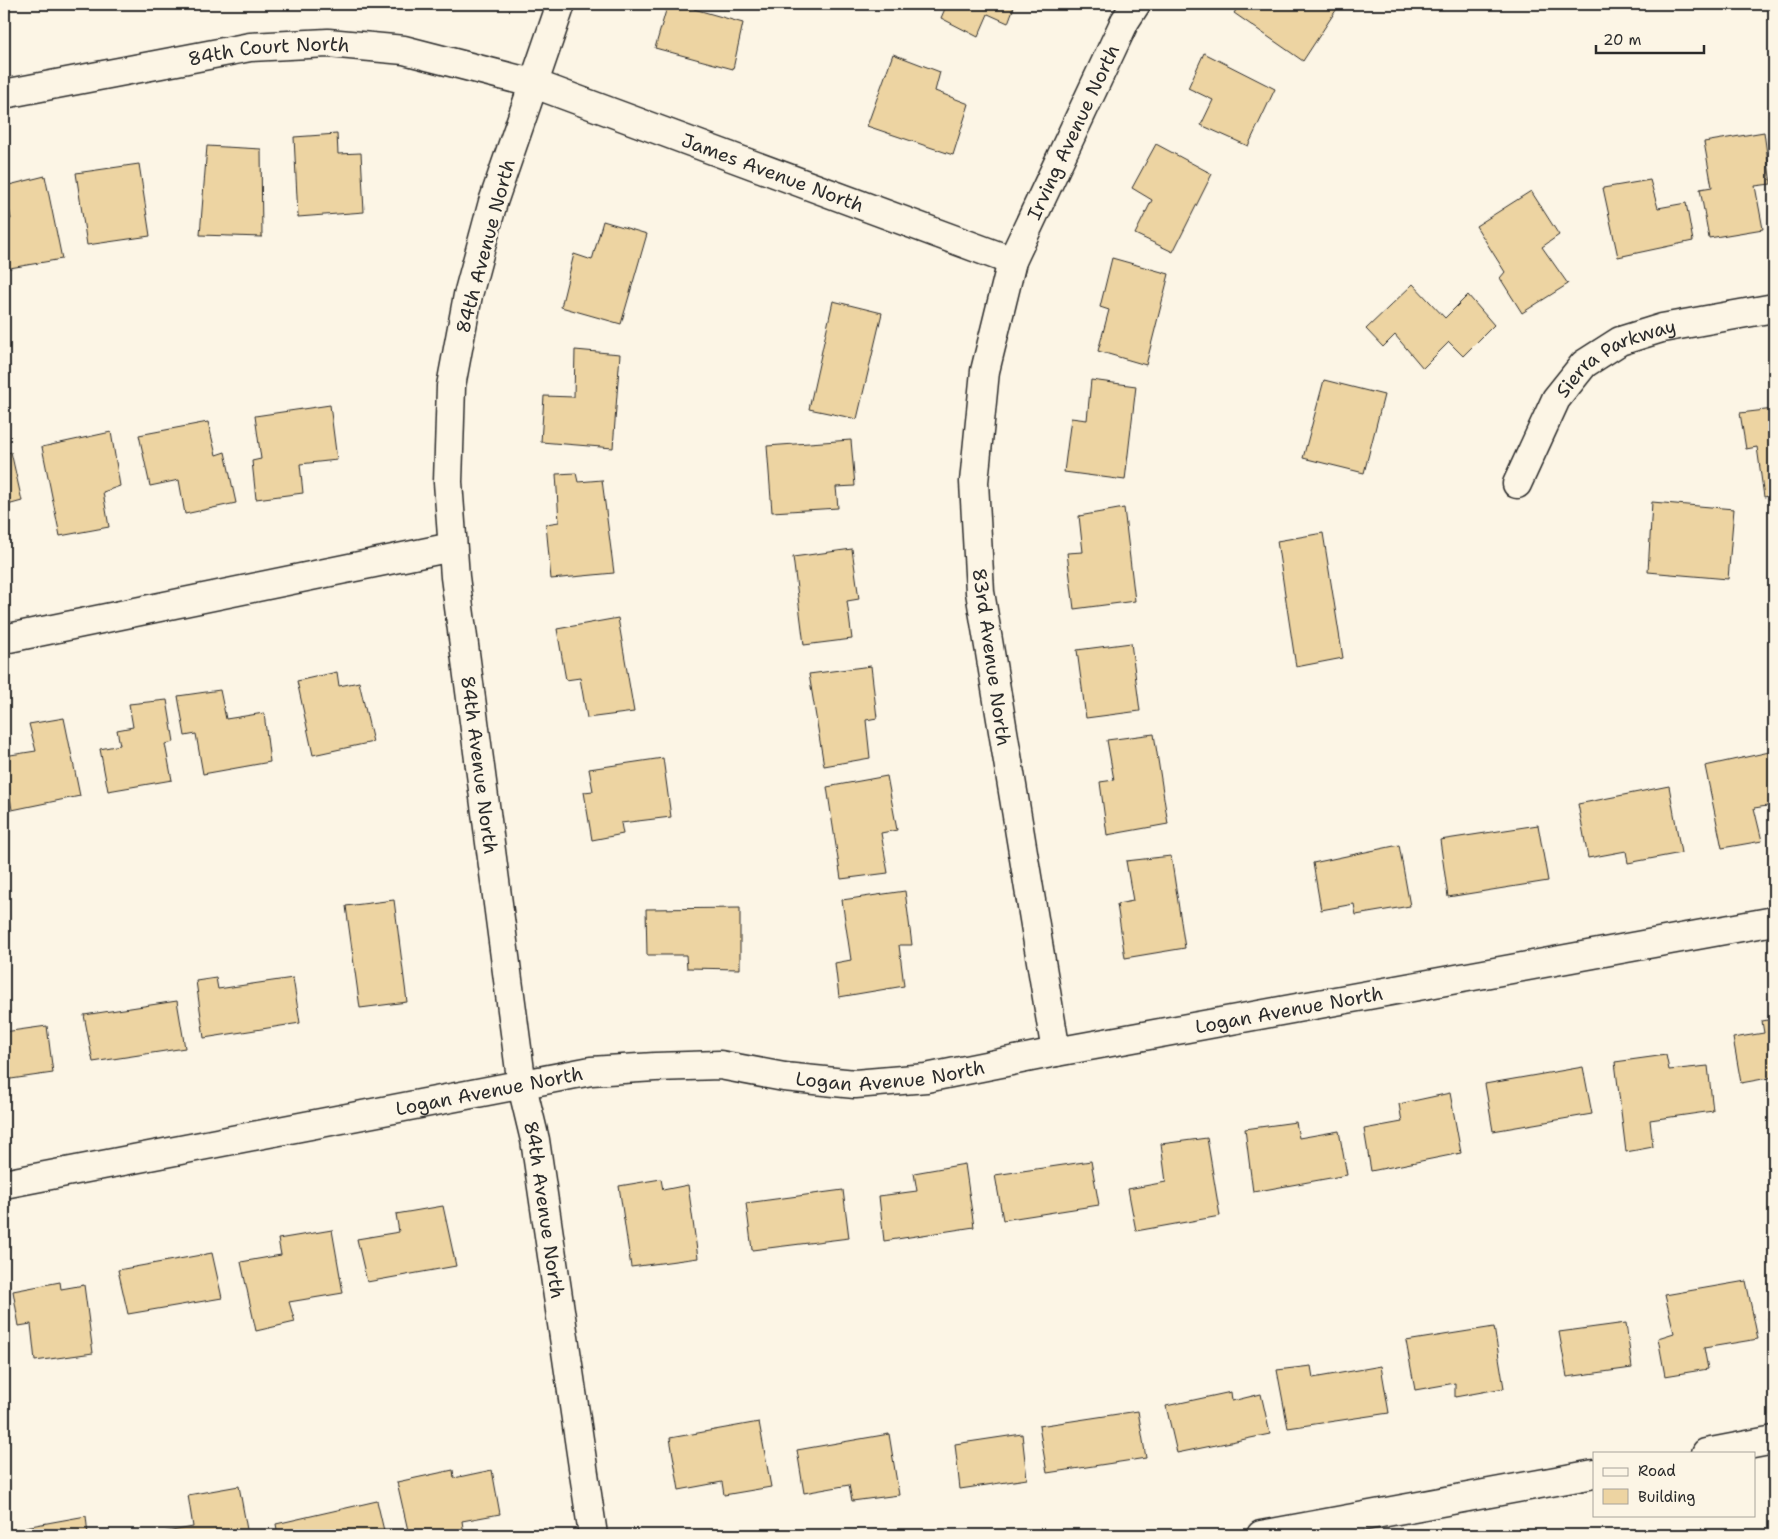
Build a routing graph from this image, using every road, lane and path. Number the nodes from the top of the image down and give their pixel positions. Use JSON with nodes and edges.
{"nodes":[{"id":1,"x":561,"y":4,"type":"edge"},
{"id":2,"x":1136,"y":4,"type":"edge"},
{"id":3,"x":532,"y":83,"type":"junction"},
{"id":4,"x":4,"y":94,"type":"edge"},
{"id":5,"x":1012,"y":261,"type":"junction"},
{"id":6,"x":1774,"y":308,"type":"edge"},
{"id":7,"x":1517,"y":484,"type":"dead end"},
{"id":8,"x":452,"y":547,"type":"junction"},
{"id":9,"x":4,"y":639,"type":"edge"},
{"id":10,"x":1774,"y":921,"type":"edge"},
{"id":11,"x":1056,"y":1052,"type":"junction"},
{"id":12,"x":522,"y":1086,"type":"junction"},
{"id":13,"x":4,"y":1184,"type":"edge"},
{"id":14,"x":1774,"y":1440,"type":"edge"},
{"id":15,"x":1711,"y":1452,"type":"edge"},
{"id":16,"x":1593,"y":1474,"type":"edge"},
{"id":17,"x":593,"y":1535,"type":"edge"},
{"id":18,"x":1261,"y":1535,"type":"edge"}],
"edges":[{"from":1,"to":3,"type":"street","name":"84th Avenue North"},
{"from":2,"to":5,"type":"street","name":"Irving Avenue North"},
{"from":3,"to":4,"type":"street","name":"84th Court North"},
{"from":3,"to":5,"type":"street","name":"James Avenue North"},
{"from":3,"to":8,"type":"street","name":"84th Avenue North"},
{"from":5,"to":11,"type":"street","name":"83rd Avenue North"},
{"from":6,"to":7,"type":"street","name":"Sierra Parkway"},
{"from":8,"to":9,"type":"street"},
{"from":8,"to":12,"type":"street","name":"84th Avenue North"},
{"from":10,"to":11,"type":"street","name":"Logan Avenue North"},
{"from":11,"to":12,"type":"street","name":"Logan Avenue North"},
{"from":12,"to":13,"type":"street","name":"Logan Avenue North"},
{"from":12,"to":17,"type":"street","name":"84th Avenue North"},
{"from":14,"to":15,"type":"street"},
{"from":16,"to":18,"type":"street"}]}
